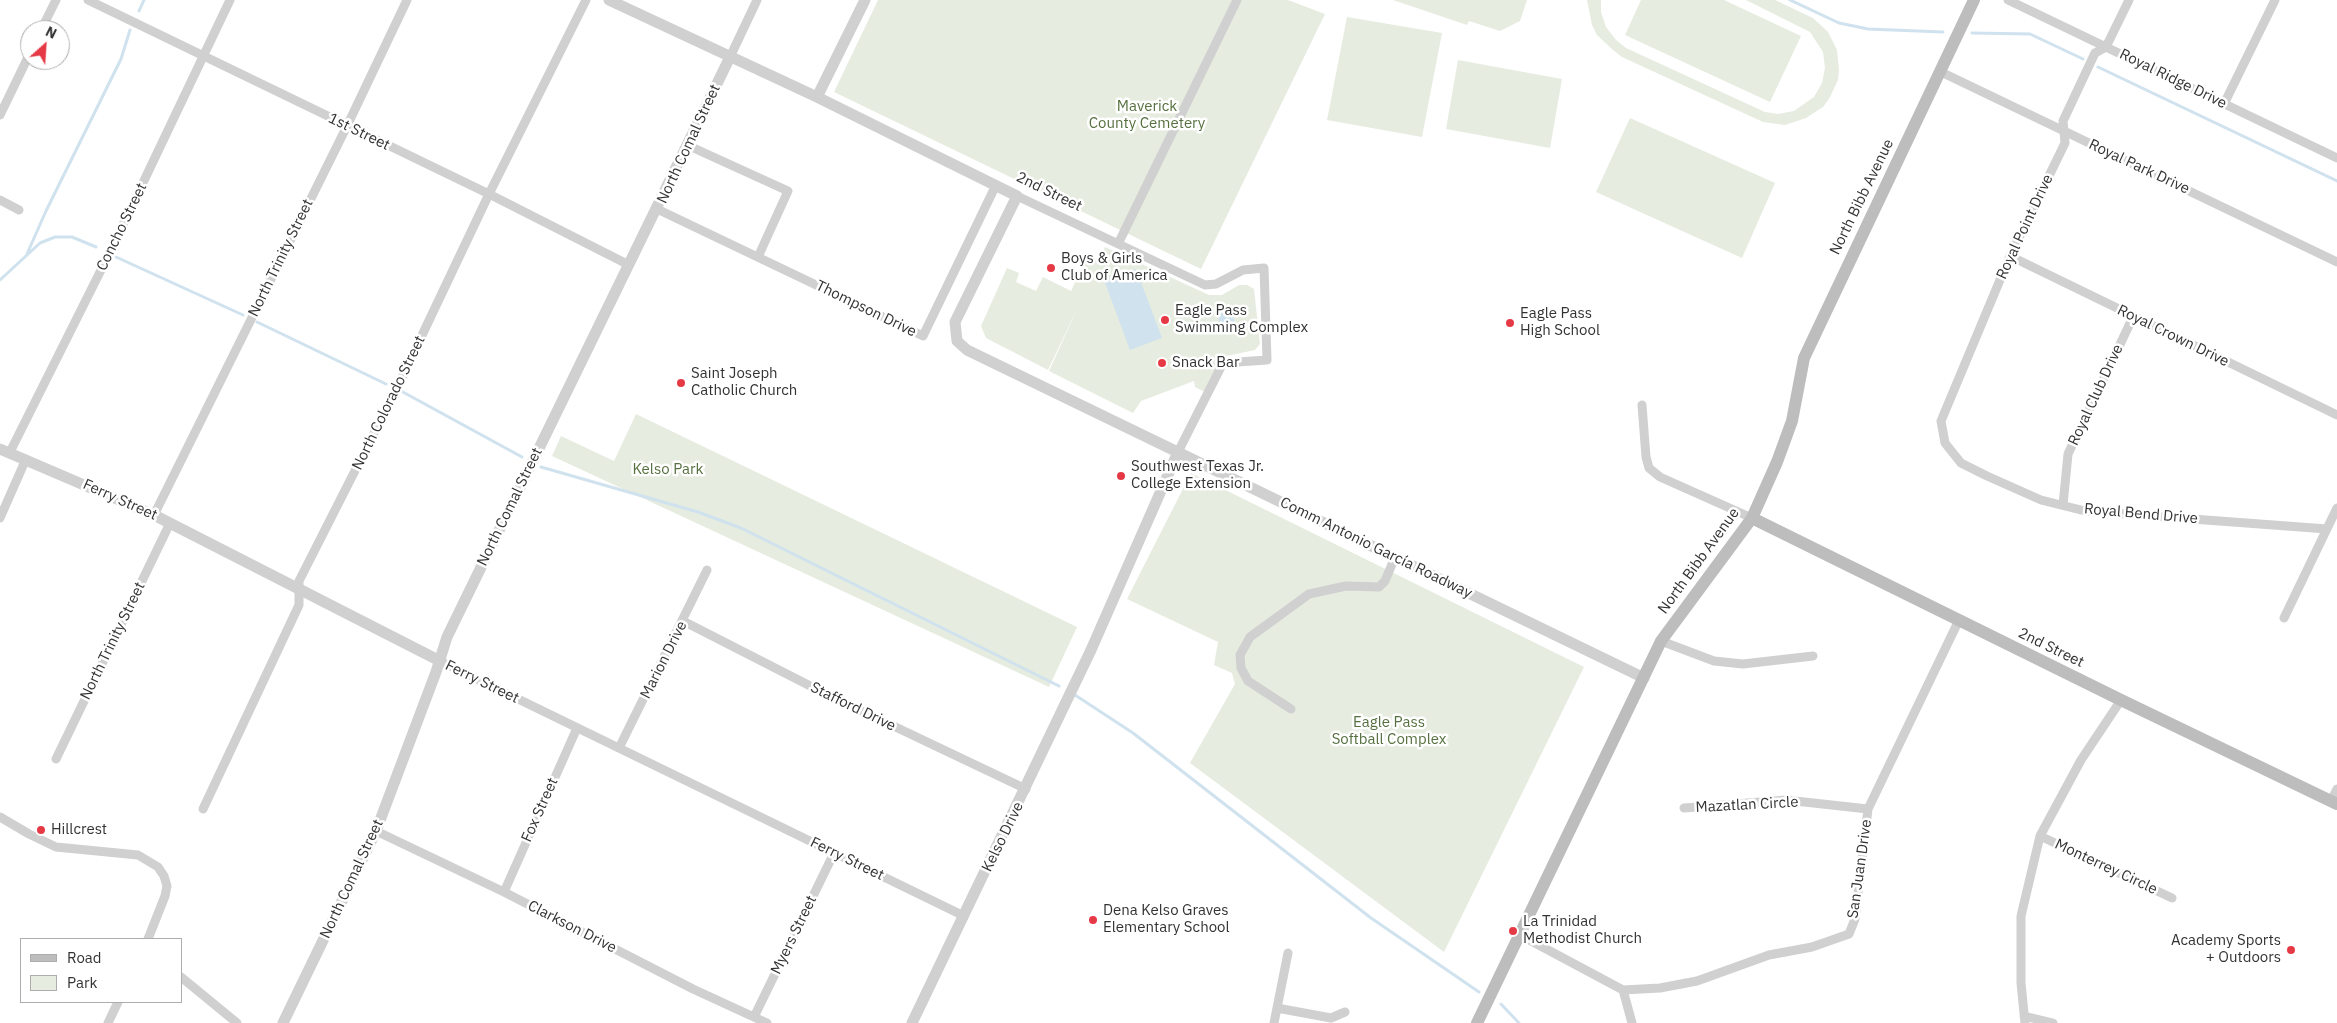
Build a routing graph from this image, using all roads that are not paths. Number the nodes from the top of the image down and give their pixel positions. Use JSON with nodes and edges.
{"nodes":[{"id":1,"x":56,"y":0,"type":"edge"},
{"id":2,"x":88,"y":0,"type":"edge"},
{"id":3,"x":230,"y":0,"type":"edge"},
{"id":4,"x":406,"y":0,"type":"edge"},
{"id":5,"x":586,"y":0,"type":"edge"},
{"id":6,"x":609,"y":0,"type":"edge"},
{"id":7,"x":758,"y":0,"type":"edge"},
{"id":8,"x":865,"y":0,"type":"edge"},
{"id":9,"x":1237,"y":0,"type":"edge"},
{"id":10,"x":1974,"y":0,"type":"edge"},
{"id":11,"x":2008,"y":0,"type":"edge"},
{"id":12,"x":2129,"y":0,"type":"edge"},
{"id":13,"x":2275,"y":0,"type":"edge"},
{"id":14,"x":46,"y":20,"type":"edge"},
{"id":15,"x":2106,"y":47,"type":"junction"},
{"id":16,"x":203,"y":56,"type":"junction"},
{"id":17,"x":730,"y":57,"type":"junction"},
{"id":18,"x":22,"y":70,"type":"edge"},
{"id":19,"x":1941,"y":72,"type":"junction"},
{"id":20,"x":817,"y":97,"type":"junction"},
{"id":21,"x":2224,"y":104,"type":"junction"},
{"id":22,"x":0,"y":115,"type":"edge"},
{"id":23,"x":347,"y":126,"type":"junction"},
{"id":24,"x":2064,"y":132,"type":"junction"},
{"id":25,"x":687,"y":145,"type":"junction"},
{"id":26,"x":2337,"y":158,"type":"edge"},
{"id":27,"x":996,"y":185,"type":"junction"},
{"id":28,"x":489,"y":194,"type":"junction"},
{"id":29,"x":1017,"y":196,"type":"junction"},
{"id":30,"x":0,"y":200,"type":"edge"},
{"id":31,"x":657,"y":209,"type":"junction"},
{"id":32,"x":19,"y":210,"type":"dead end"},
{"id":33,"x":1118,"y":244,"type":"junction"},
{"id":34,"x":2010,"y":256,"type":"junction"},
{"id":35,"x":758,"y":257,"type":"junction"},
{"id":36,"x":2337,"y":262,"type":"edge"},
{"id":37,"x":629,"y":265,"type":"junction"},
{"id":38,"x":2133,"y":317,"type":"junction"},
{"id":39,"x":1642,"y":405,"type":"dead end"},
{"id":40,"x":1944,"y":414,"type":"joint"},
{"id":41,"x":2337,"y":415,"type":"edge"},
{"id":42,"x":5,"y":451,"type":"edge"},
{"id":43,"x":1178,"y":452,"type":"junction"},
{"id":44,"x":26,"y":459,"type":"junction"},
{"id":45,"x":2062,"y":505,"type":"junction"},
{"id":46,"x":2337,"y":508,"type":"edge"},
{"id":47,"x":154,"y":515,"type":"junction"},
{"id":48,"x":0,"y":518,"type":"edge"},
{"id":49,"x":1752,"y":518,"type":"junction"},
{"id":50,"x":170,"y":523,"type":"junction"},
{"id":51,"x":2327,"y":529,"type":"junction"},
{"id":52,"x":1395,"y":557,"type":"junction"},
{"id":53,"x":707,"y":570,"type":"dead end"},
{"id":54,"x":299,"y":591,"type":"junction"},
{"id":55,"x":2284,"y":618,"type":"dead end"},
{"id":56,"x":1959,"y":620,"type":"junction"},
{"id":57,"x":683,"y":621,"type":"junction"},
{"id":58,"x":1662,"y":641,"type":"junction"},
{"id":59,"x":1813,"y":656,"type":"dead end"},
{"id":60,"x":438,"y":660,"type":"junction"},
{"id":61,"x":1644,"y":678,"type":"junction"},
{"id":62,"x":2121,"y":700,"type":"junction"},
{"id":63,"x":1292,"y":709,"type":"dead end"},
{"id":64,"x":577,"y":728,"type":"junction"},
{"id":65,"x":619,"y":748,"type":"junction"},
{"id":66,"x":56,"y":759,"type":"dead end"},
{"id":67,"x":1026,"y":789,"type":"junction"},
{"id":68,"x":2335,"y":798,"type":"edge"},
{"id":69,"x":1684,"y":808,"type":"dead end"},
{"id":70,"x":203,"y":809,"type":"dead end"},
{"id":71,"x":1868,"y":809,"type":"junction"},
{"id":72,"x":0,"y":817,"type":"edge"},
{"id":73,"x":376,"y":831,"type":"junction"},
{"id":74,"x":2040,"y":836,"type":"junction"},
{"id":75,"x":834,"y":853,"type":"junction"},
{"id":76,"x":504,"y":892,"type":"junction"},
{"id":77,"x":2172,"y":898,"type":"dead end"},
{"id":78,"x":964,"y":916,"type":"junction"},
{"id":79,"x":1520,"y":935,"type":"junction"},
{"id":80,"x":148,"y":938,"type":"edge"},
{"id":81,"x":1288,"y":953,"type":"dead end"},
{"id":82,"x":182,"y":978,"type":"edge"},
{"id":83,"x":1623,"y":990,"type":"junction"},
{"id":84,"x":118,"y":1003,"type":"edge"},
{"id":85,"x":1277,"y":1008,"type":"junction"},
{"id":86,"x":1345,"y":1012,"type":"dead end"},
{"id":87,"x":754,"y":1017,"type":"junction"},
{"id":88,"x":2024,"y":1020,"type":"edge"},
{"id":89,"x":108,"y":1023,"type":"edge"},
{"id":90,"x":237,"y":1023,"type":"edge"},
{"id":91,"x":283,"y":1023,"type":"edge"},
{"id":92,"x":767,"y":1023,"type":"edge"},
{"id":93,"x":912,"y":1023,"type":"edge"},
{"id":94,"x":1274,"y":1023,"type":"edge"},
{"id":95,"x":1477,"y":1023,"type":"edge"},
{"id":96,"x":1632,"y":1023,"type":"edge"},
{"id":97,"x":2053,"y":1023,"type":"edge"}],
"edges":[{"from":1,"to":14,"type":"street"},
{"from":2,"to":16,"type":"street","name":"1st Street"},
{"from":3,"to":16,"type":"street","name":"Concho Street"},
{"from":4,"to":23,"type":"street","name":"North Trinity Street"},
{"from":5,"to":28,"type":"street","name":"North Colorado Street"},
{"from":6,"to":17,"type":"street","name":"2nd Street"},
{"from":7,"to":17,"type":"street","name":"North Comal Street"},
{"from":8,"to":20,"type":"street"},
{"from":9,"to":33,"type":"street"},
{"from":10,"to":19,"type":"main road","name":"North Bibb Avenue"},
{"from":11,"to":15,"type":"street","name":"Royal Ridge Drive"},
{"from":12,"to":15,"type":"street","name":"Royal Point Drive"},
{"from":13,"to":21,"type":"street"},
{"from":15,"to":21,"type":"street","name":"Royal Ridge Drive"},
{"from":15,"to":24,"type":"street","name":"Royal Point Drive"},
{"from":16,"to":23,"type":"street","name":"1st Street"},
{"from":16,"to":42,"type":"street","name":"Concho Street"},
{"from":17,"to":20,"type":"street","name":"2nd Street"},
{"from":17,"to":25,"type":"street","name":"North Comal Street"},
{"from":18,"to":22,"type":"street"},
{"from":19,"to":24,"type":"street","name":"Royal Park Drive"},
{"from":19,"to":49,"type":"main road","name":"North Bibb Avenue"},
{"from":20,"to":27,"type":"street","name":"2nd Street"},
{"from":21,"to":26,"type":"street","name":"Royal Ridge Drive"},
{"from":23,"to":28,"type":"street","name":"1st Street"},
{"from":23,"to":47,"type":"street","name":"North Trinity Street"},
{"from":24,"to":34,"type":"street","name":"Royal Point Drive"},
{"from":24,"to":36,"type":"street","name":"Royal Park Drive"},
{"from":25,"to":31,"type":"street","name":"North Comal Street"},
{"from":25,"to":35,"type":"street"},
{"from":27,"to":29,"type":"street","name":"2nd Street"},
{"from":27,"to":35,"type":"street","name":"Thompson Drive"},
{"from":28,"to":37,"type":"street","name":"1st Street"},
{"from":28,"to":54,"type":"street","name":"North Colorado Street"},
{"from":29,"to":33,"type":"street","name":"2nd Street"},
{"from":29,"to":43,"type":"street","name":"Comm Antonio García Roadway"},
{"from":30,"to":32,"type":"street"},
{"from":31,"to":35,"type":"street","name":"Thompson Drive"},
{"from":31,"to":37,"type":"street","name":"North Comal Street"},
{"from":33,"to":43,"type":"street","name":"2nd Street"},
{"from":34,"to":38,"type":"street","name":"Royal Crown Drive"},
{"from":34,"to":40,"type":"street","name":"Royal Point Drive"},
{"from":37,"to":60,"type":"street","name":"North Comal Street"},
{"from":38,"to":41,"type":"street","name":"Royal Crown Drive"},
{"from":38,"to":45,"type":"street","name":"Royal Club Drive"},
{"from":39,"to":49,"type":"street"},
{"from":40,"to":45,"type":"street","name":"Royal Bend Drive"},
{"from":42,"to":44,"type":"street","name":"Ferry Street"},
{"from":43,"to":52,"type":"street","name":"Comm Antonio García Roadway"},
{"from":43,"to":67,"type":"street","name":"Kelso Drive"},
{"from":44,"to":47,"type":"street","name":"Ferry Street"},
{"from":44,"to":48,"type":"street"},
{"from":45,"to":51,"type":"street","name":"Royal Bend Drive"},
{"from":46,"to":51,"type":"street"},
{"from":47,"to":50,"type":"street","name":"Ferry Street"},
{"from":49,"to":56,"type":"main road","name":"2nd Street"},
{"from":49,"to":58,"type":"main road","name":"North Bibb Avenue"},
{"from":50,"to":54,"type":"street","name":"Ferry Street"},
{"from":50,"to":66,"type":"street","name":"North Trinity Street"},
{"from":51,"to":55,"type":"street"},
{"from":52,"to":61,"type":"street","name":"Comm Antonio García Roadway"},
{"from":52,"to":63,"type":"street"},
{"from":53,"to":57,"type":"street","name":"Marion Drive"},
{"from":54,"to":60,"type":"street","name":"Ferry Street"},
{"from":54,"to":70,"type":"street","name":"North Colorado Street"},
{"from":56,"to":62,"type":"main road","name":"2nd Street"},
{"from":56,"to":71,"type":"street","name":"San Juan Drive"},
{"from":57,"to":65,"type":"street","name":"Marion Drive"},
{"from":57,"to":67,"type":"street","name":"Stafford Drive"},
{"from":58,"to":59,"type":"street"},
{"from":58,"to":61,"type":"main road","name":"North Bibb Avenue"},
{"from":60,"to":64,"type":"street","name":"Ferry Street"},
{"from":60,"to":73,"type":"street","name":"North Comal Street"},
{"from":61,"to":79,"type":"main road","name":"North Bibb Avenue"},
{"from":62,"to":68,"type":"main road","name":"2nd Street"},
{"from":62,"to":74,"type":"street"},
{"from":64,"to":65,"type":"street","name":"Ferry Street"},
{"from":64,"to":76,"type":"street","name":"Fox Street"},
{"from":65,"to":75,"type":"street","name":"Ferry Street"},
{"from":67,"to":78,"type":"street","name":"Kelso Drive"},
{"from":69,"to":71,"type":"street","name":"Mazatlan Circle"},
{"from":71,"to":83,"type":"street","name":"San Juan Drive"},
{"from":72,"to":80,"type":"street"},
{"from":73,"to":76,"type":"street","name":"Clarkson Drive"},
{"from":73,"to":91,"type":"street","name":"North Comal Street"},
{"from":74,"to":77,"type":"street","name":"Monterrey Circle"},
{"from":74,"to":88,"type":"street"},
{"from":75,"to":78,"type":"street","name":"Ferry Street"},
{"from":75,"to":87,"type":"street","name":"Myers Street"},
{"from":76,"to":87,"type":"street","name":"Clarkson Drive"},
{"from":78,"to":93,"type":"street","name":"Kelso Drive"},
{"from":79,"to":83,"type":"street"},
{"from":79,"to":95,"type":"main road","name":"North Bibb Avenue"},
{"from":81,"to":85,"type":"street"},
{"from":82,"to":90,"type":"street"},
{"from":83,"to":96,"type":"street"},
{"from":84,"to":89,"type":"street"},
{"from":85,"to":86,"type":"street"},
{"from":85,"to":94,"type":"street"},
{"from":87,"to":92,"type":"street","name":"Clarkson Drive"},
{"from":88,"to":97,"type":"street"}]}
